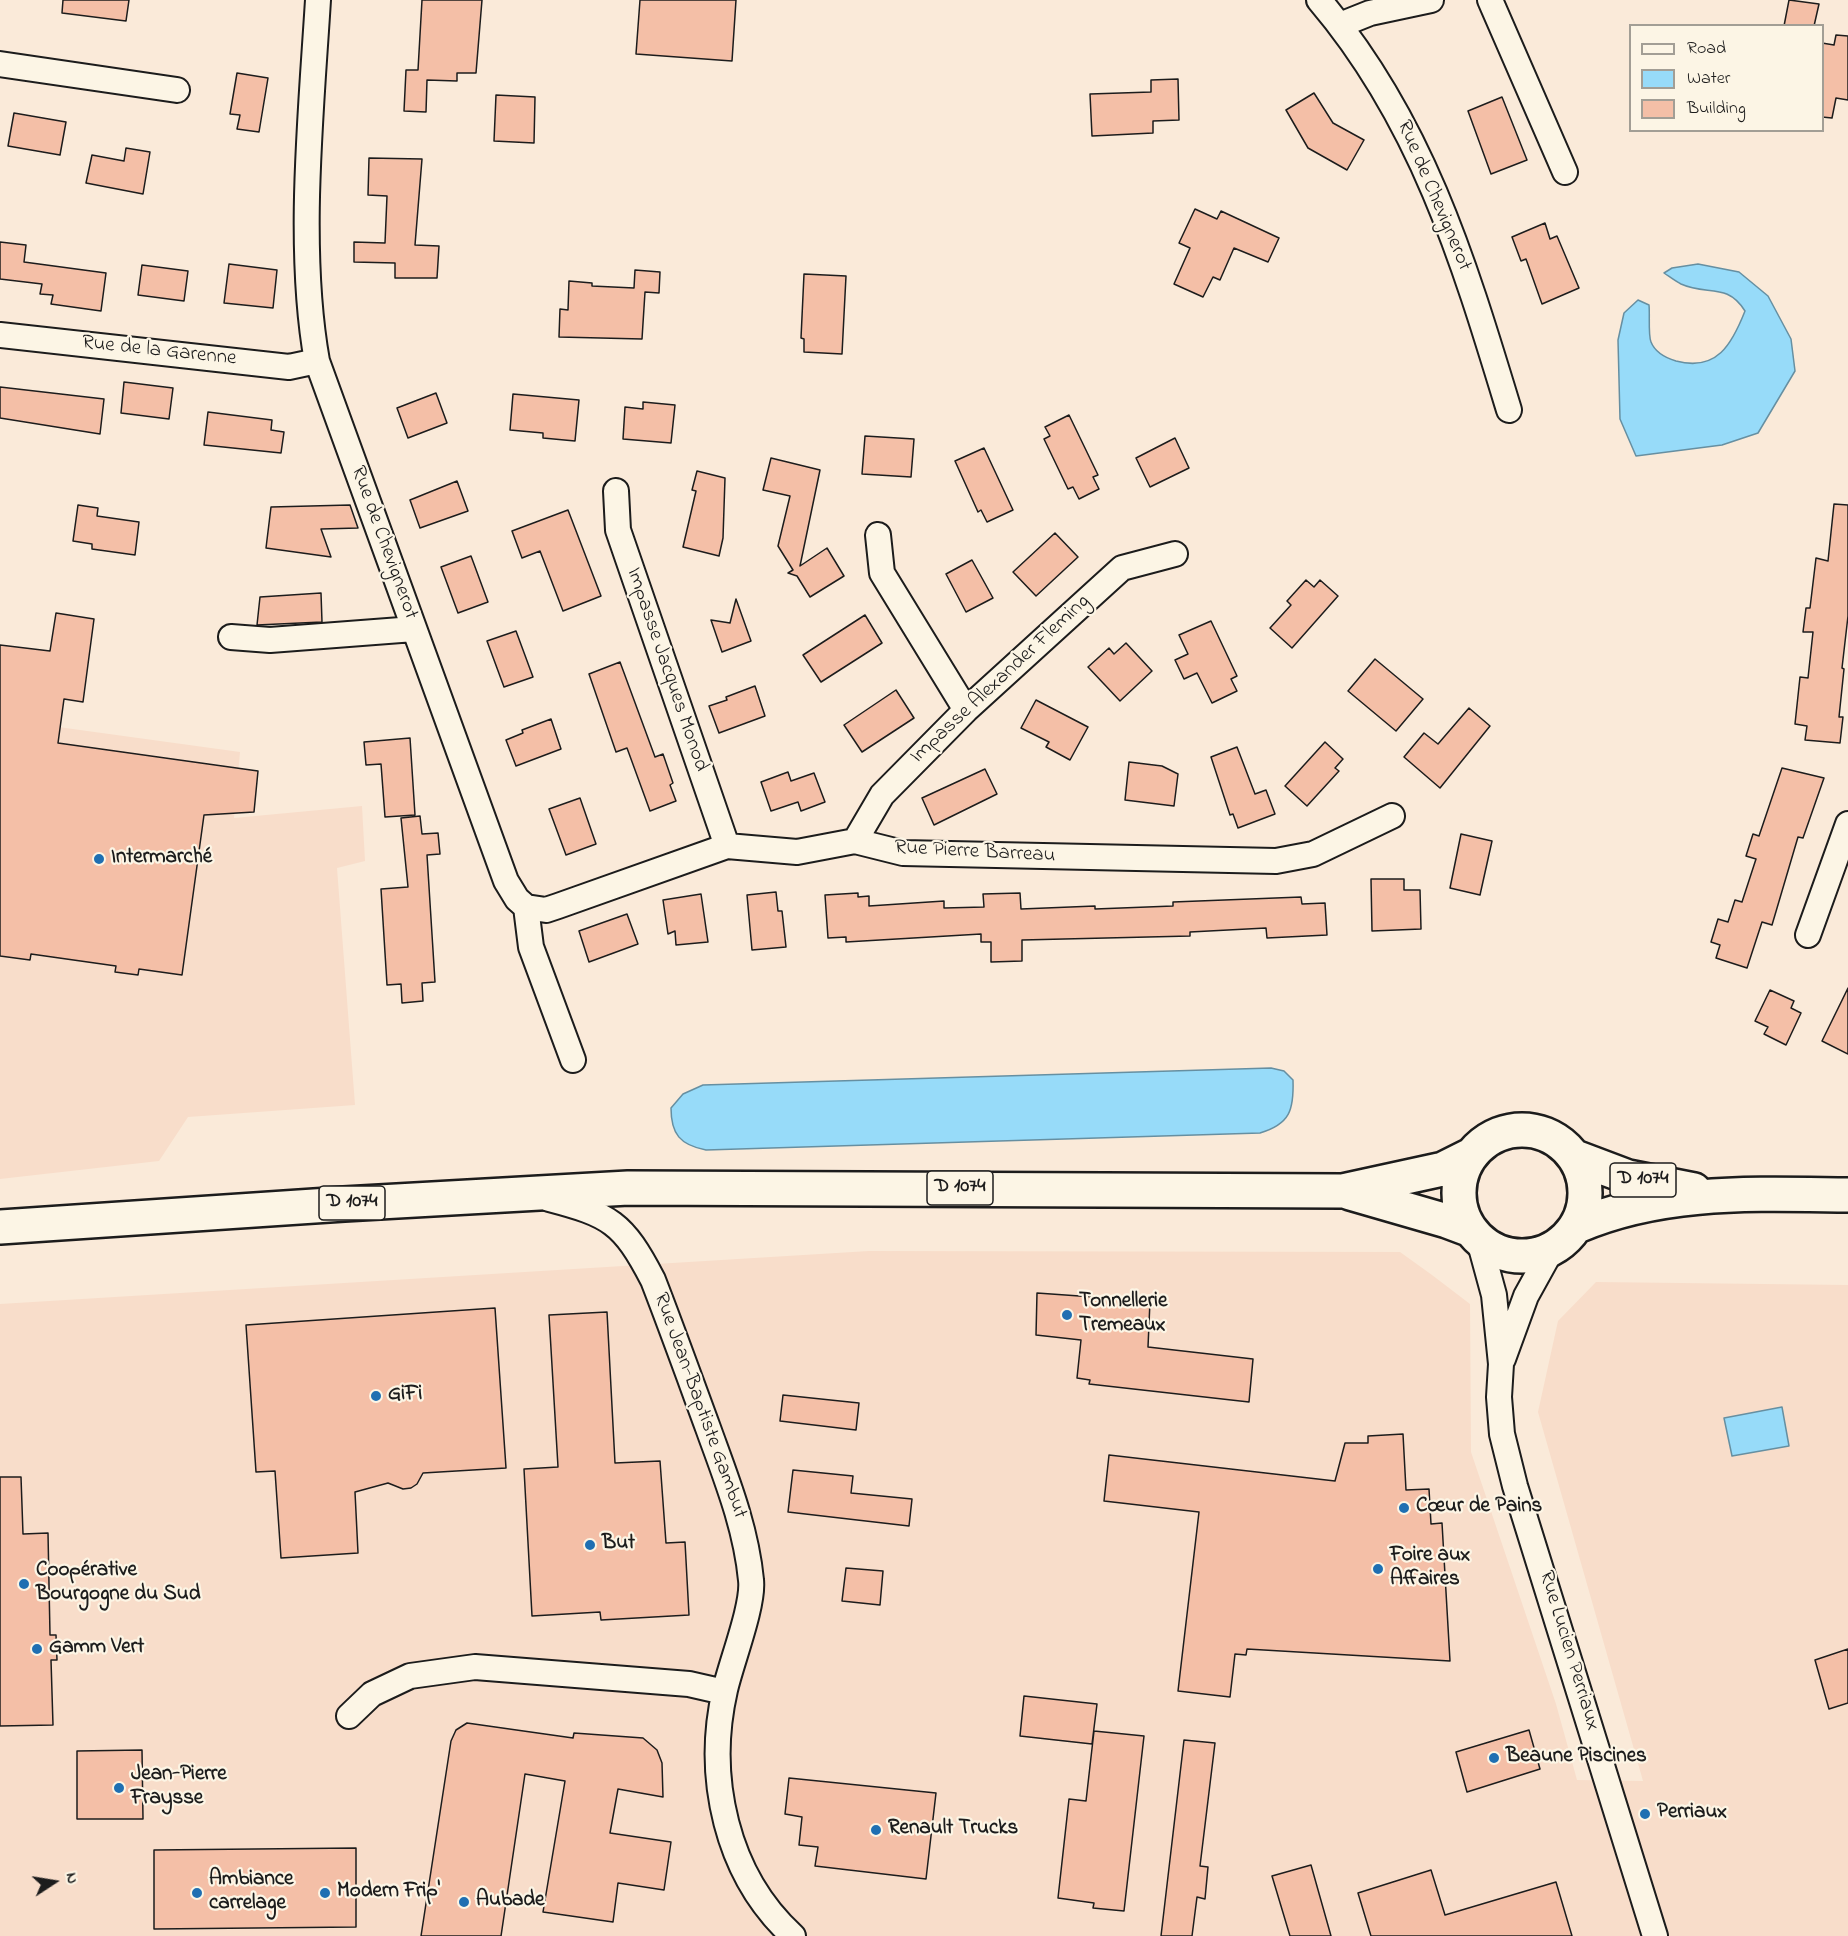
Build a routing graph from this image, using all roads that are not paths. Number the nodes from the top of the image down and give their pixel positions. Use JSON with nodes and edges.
{"nodes":[{"id":1,"x":318,"y":0,"type":"edge"},
{"id":2,"x":1319,"y":0,"type":"edge"},
{"id":3,"x":1431,"y":0,"type":"edge"},
{"id":4,"x":1490,"y":0,"type":"edge"},
{"id":5,"x":1340,"y":25,"type":"junction"},
{"id":6,"x":0,"y":63,"type":"edge"},
{"id":7,"x":177,"y":90,"type":"dead end"},
{"id":8,"x":1565,"y":172,"type":"dead end"},
{"id":9,"x":0,"y":334,"type":"edge"},
{"id":10,"x":317,"y":361,"type":"junction"},
{"id":11,"x":1509,"y":410,"type":"dead end"},
{"id":12,"x":616,"y":491,"type":"dead end"},
{"id":13,"x":878,"y":535,"type":"dead end"},
{"id":14,"x":1175,"y":554,"type":"dead end"},
{"id":15,"x":414,"y":629,"type":"junction"},
{"id":16,"x":231,"y":637,"type":"dead end"},
{"id":17,"x":966,"y":710,"type":"junction"},
{"id":18,"x":1392,"y":816,"type":"dead end"},
{"id":19,"x":1848,"y":824,"type":"edge"},
{"id":20,"x":855,"y":842,"type":"junction"},
{"id":21,"x":726,"y":846,"type":"junction"},
{"id":22,"x":526,"y":907,"type":"junction"},
{"id":23,"x":1808,"y":935,"type":"dead end"},
{"id":24,"x":573,"y":1060,"type":"dead end"},
{"id":25,"x":1471,"y":1155,"type":"junction"},
{"id":26,"x":1575,"y":1157,"type":"junction"},
{"id":27,"x":1342,"y":1191,"type":"junction"},
{"id":28,"x":526,"y":1193,"type":"junction"},
{"id":29,"x":1714,"y":1194,"type":"junction"},
{"id":30,"x":1848,"y":1195,"type":"edge"},
{"id":31,"x":1577,"y":1226,"type":"junction"},
{"id":32,"x":0,"y":1227,"type":"edge"},
{"id":33,"x":1475,"y":1235,"type":"junction"},
{"id":34,"x":1552,"y":1249,"type":"junction"},
{"id":35,"x":1501,"y":1364,"type":"junction"},
{"id":36,"x":724,"y":1692,"type":"junction"},
{"id":37,"x":349,"y":1716,"type":"dead end"},
{"id":38,"x":793,"y":1936,"type":"edge"},
{"id":39,"x":1654,"y":1936,"type":"edge"}],
"edges":[{"from":1,"to":10,"type":"street","name":"Rue de Chevignerot"},
{"from":2,"to":5,"type":"street","name":"Rue de Chevignerot"},
{"from":3,"to":5,"type":"street"},
{"from":4,"to":8,"type":"street"},
{"from":5,"to":11,"type":"street","name":"Rue de Chevignerot"},
{"from":6,"to":7,"type":"street"},
{"from":9,"to":10,"type":"street","name":"Rue de la Garenne"},
{"from":10,"to":15,"type":"street","name":"Rue de Chevignerot"},
{"from":12,"to":21,"type":"street","name":"Impasse Jacques Monod"},
{"from":13,"to":17,"type":"street"},
{"from":14,"to":17,"type":"street","name":"Impasse Alexander Fleming"},
{"from":15,"to":16,"type":"street"},
{"from":15,"to":22,"type":"street","name":"Rue de Chevignerot"},
{"from":17,"to":20,"type":"street","name":"Impasse Alexander Fleming"},
{"from":18,"to":20,"type":"street","name":"Rue Pierre Barreau"},
{"from":19,"to":23,"type":"street"},
{"from":20,"to":21,"type":"street","name":"Rue Pierre Barreau"},
{"from":21,"to":22,"type":"street","name":"Rue Pierre Barreau"},
{"from":22,"to":24,"type":"street"},
{"from":25,"to":26,"type":"main road"},
{"from":25,"to":27,"type":"main road","number":"D 1074"},
{"from":25,"to":33,"type":"main road"},
{"from":26,"to":29,"type":"main road","number":"D 1074"},
{"from":26,"to":31,"type":"main road"},
{"from":27,"to":28,"type":"main road","number":"D 1074"},
{"from":27,"to":33,"type":"main road","number":"D 1074"},
{"from":28,"to":32,"type":"main road","number":"D 1074"},
{"from":28,"to":36,"type":"street","name":"Rue Jean-Baptiste Gambut"},
{"from":29,"to":30,"type":"main road","number":"D 1074"},
{"from":29,"to":31,"type":"main road","number":"D 1074"},
{"from":31,"to":34,"type":"main road"},
{"from":33,"to":34,"type":"main road"},
{"from":33,"to":35,"type":"street","name":"Rue Lucien Perriaux"},
{"from":34,"to":35,"type":"street","name":"Rue Lucien Perriaux"},
{"from":35,"to":39,"type":"street","name":"Rue Lucien Perriaux"},
{"from":36,"to":37,"type":"street"},
{"from":36,"to":38,"type":"street","name":"Rue Jean-Baptiste Gambut"}]}
